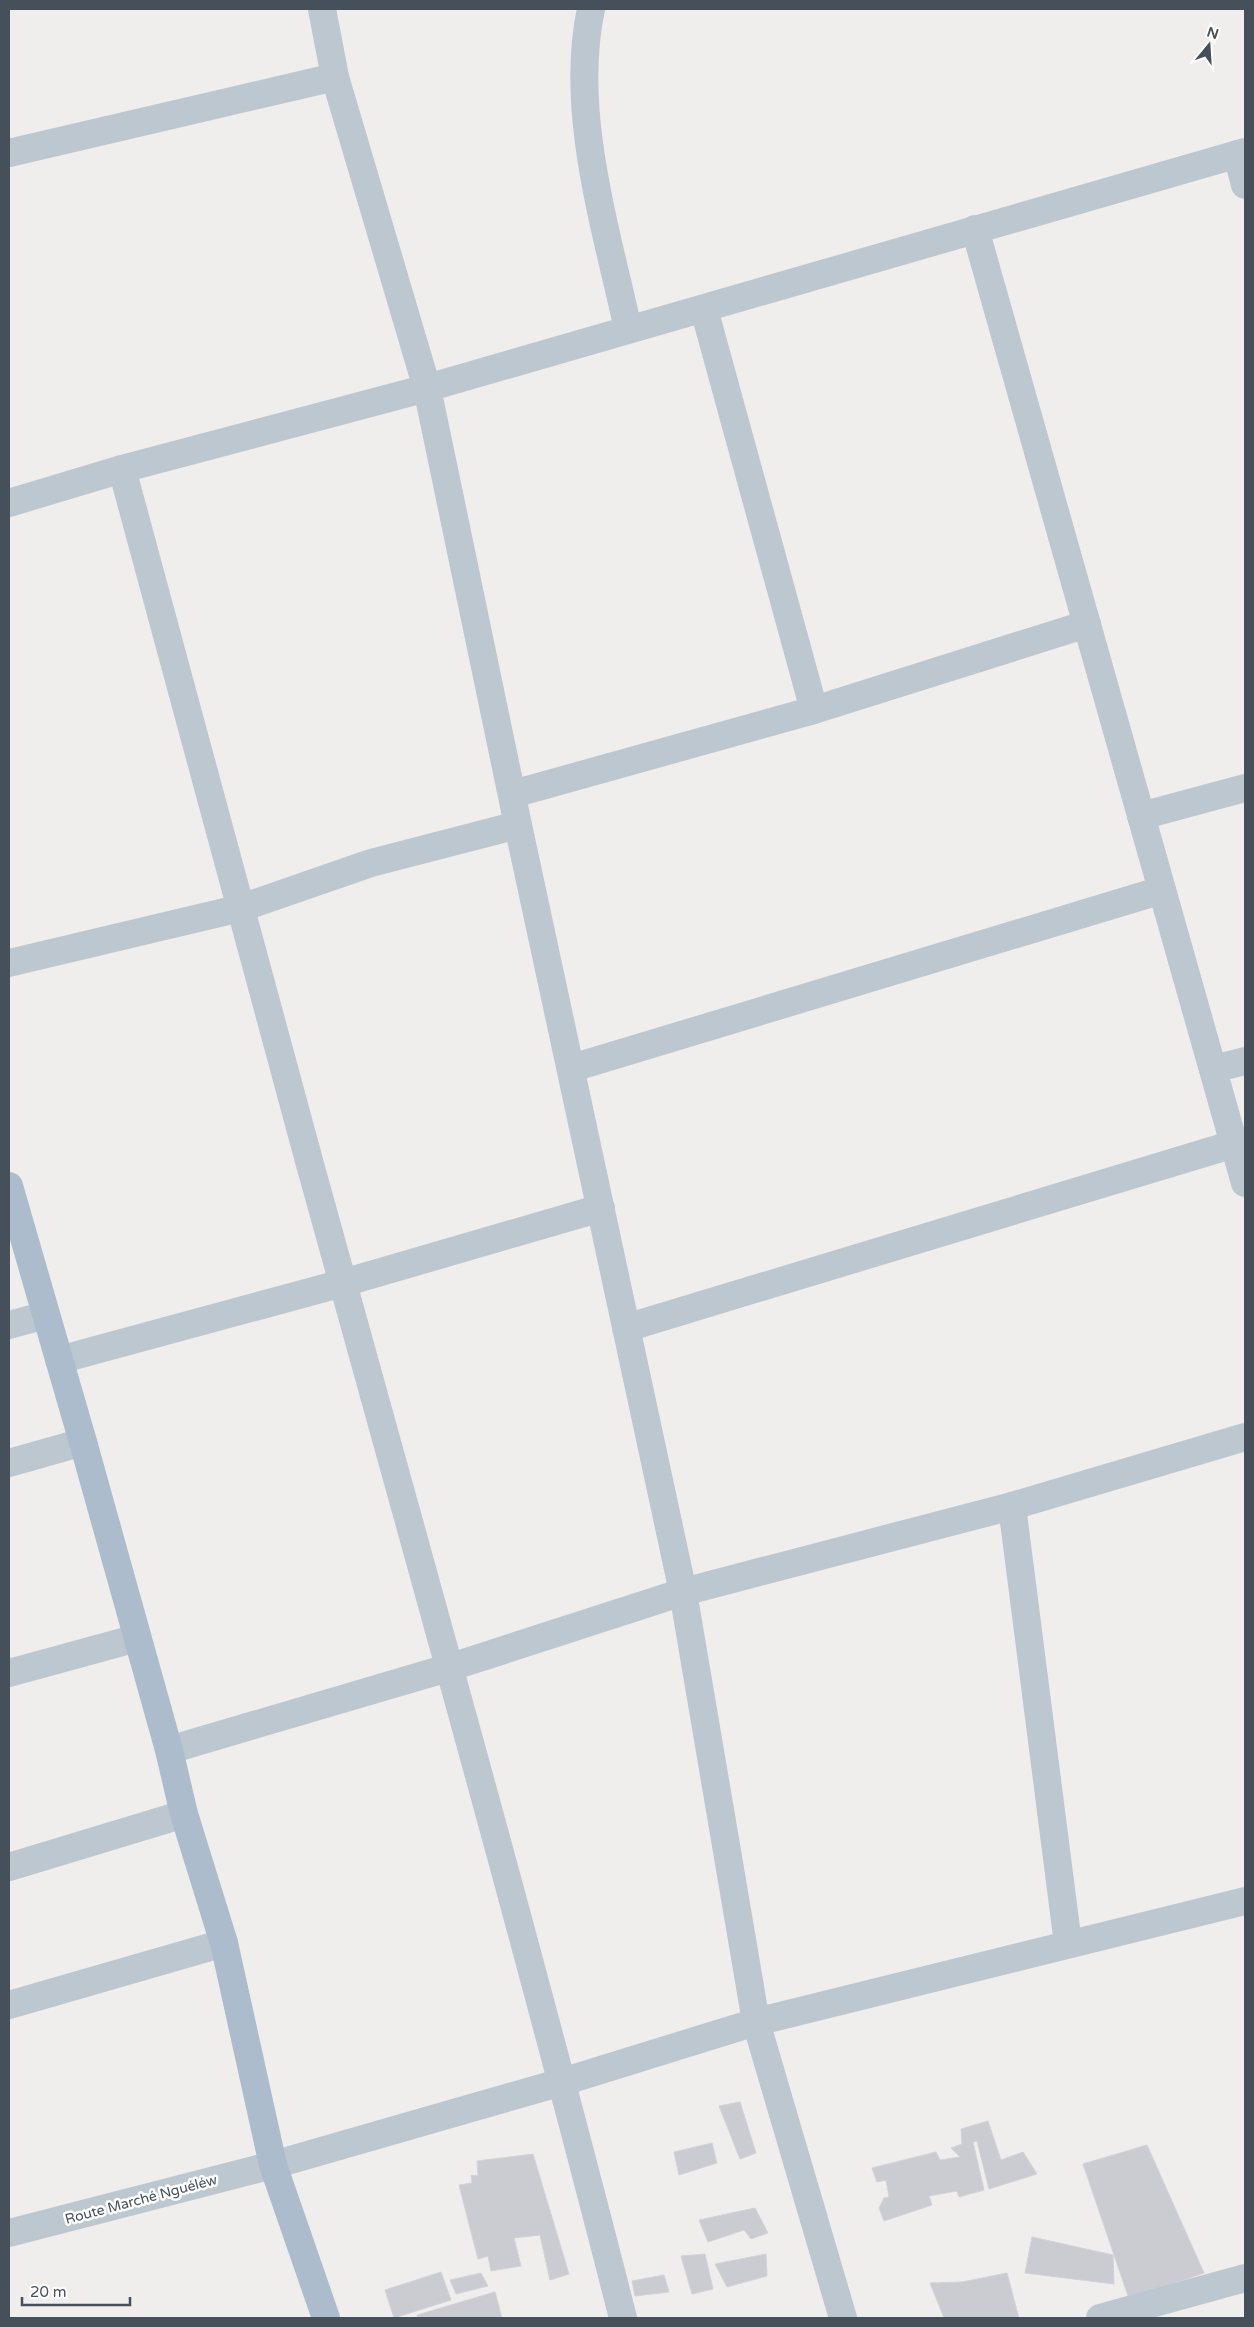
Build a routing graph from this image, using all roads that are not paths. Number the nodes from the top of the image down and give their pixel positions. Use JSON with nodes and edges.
{"nodes":[{"id":1,"x":322,"y":9,"type":"edge"},
{"id":2,"x":591,"y":9,"type":"edge"},
{"id":3,"x":336,"y":77,"type":"junction"},
{"id":4,"x":9,"y":153,"type":"edge"},
{"id":5,"x":1241,"y":153,"type":"edge"},
{"id":6,"x":1245,"y":185,"type":"edge"},
{"id":7,"x":976,"y":229,"type":"junction"},
{"id":8,"x":704,"y":309,"type":"junction"},
{"id":9,"x":628,"y":329,"type":"junction"},
{"id":10,"x":427,"y":388,"type":"junction"},
{"id":11,"x":122,"y":469,"type":"junction"},
{"id":12,"x":9,"y":503,"type":"edge"},
{"id":13,"x":1087,"y":624,"type":"junction"},
{"id":14,"x":814,"y":710,"type":"junction"},
{"id":15,"x":1245,"y":788,"type":"edge"},
{"id":16,"x":513,"y":794,"type":"junction"},
{"id":17,"x":1141,"y":816,"type":"junction"},
{"id":18,"x":518,"y":825,"type":"junction"},
{"id":19,"x":1162,"y":890,"type":"junction"},
{"id":20,"x":241,"y":908,"type":"junction"},
{"id":21,"x":9,"y":963,"type":"edge"},
{"id":22,"x":1245,"y":1061,"type":"edge"},
{"id":23,"x":572,"y":1068,"type":"junction"},
{"id":24,"x":1213,"y":1069,"type":"junction"},
{"id":25,"x":1234,"y":1144,"type":"junction"},
{"id":26,"x":1245,"y":1183,"type":"edge"},
{"id":27,"x":9,"y":1186,"type":"edge"},
{"id":28,"x":601,"y":1208,"type":"junction"},
{"id":29,"x":343,"y":1283,"type":"junction"},
{"id":30,"x":46,"y":1315,"type":"junction"},
{"id":31,"x":9,"y":1325,"type":"edge"},
{"id":32,"x":626,"y":1328,"type":"junction"},
{"id":33,"x":59,"y":1360,"type":"junction"},
{"id":34,"x":1245,"y":1437,"type":"edge"},
{"id":35,"x":83,"y":1442,"type":"junction"},
{"id":36,"x":9,"y":1463,"type":"edge"},
{"id":37,"x":1012,"y":1506,"type":"junction"},
{"id":38,"x":683,"y":1592,"type":"junction"},
{"id":39,"x":137,"y":1638,"type":"junction"},
{"id":40,"x":451,"y":1667,"type":"junction"},
{"id":41,"x":9,"y":1673,"type":"edge"},
{"id":42,"x":169,"y":1750,"type":"junction"},
{"id":43,"x":184,"y":1814,"type":"junction"},
{"id":44,"x":9,"y":1867,"type":"edge"},
{"id":45,"x":1245,"y":1901,"type":"edge"},
{"id":46,"x":224,"y":1943,"type":"junction"},
{"id":47,"x":1068,"y":1944,"type":"junction"},
{"id":48,"x":9,"y":2005,"type":"edge"},
{"id":49,"x":756,"y":2022,"type":"junction"},
{"id":50,"x":562,"y":2082,"type":"junction"},
{"id":51,"x":273,"y":2164,"type":"junction"},
{"id":52,"x":9,"y":2233,"type":"edge"},
{"id":53,"x":1245,"y":2278,"type":"edge"},
{"id":54,"x":1177,"y":2309,"type":"edge"},
{"id":55,"x":326,"y":2318,"type":"edge"},
{"id":56,"x":623,"y":2318,"type":"edge"},
{"id":57,"x":843,"y":2318,"type":"edge"},
{"id":58,"x":1100,"y":2318,"type":"edge"}],
"edges":[{"from":1,"to":3,"type":"street"},
{"from":2,"to":9,"type":"street"},
{"from":3,"to":4,"type":"street"},
{"from":3,"to":10,"type":"street"},
{"from":5,"to":6,"type":"street"},
{"from":5,"to":7,"type":"street"},
{"from":7,"to":8,"type":"street"},
{"from":7,"to":13,"type":"street"},
{"from":8,"to":9,"type":"street"},
{"from":8,"to":14,"type":"street"},
{"from":9,"to":10,"type":"street"},
{"from":10,"to":11,"type":"street"},
{"from":10,"to":16,"type":"street"},
{"from":11,"to":12,"type":"street"},
{"from":11,"to":20,"type":"street"},
{"from":13,"to":14,"type":"street"},
{"from":13,"to":17,"type":"street"},
{"from":14,"to":16,"type":"street"},
{"from":15,"to":17,"type":"street"},
{"from":16,"to":18,"type":"street"},
{"from":17,"to":19,"type":"street"},
{"from":18,"to":20,"type":"street"},
{"from":18,"to":23,"type":"street"},
{"from":19,"to":23,"type":"street"},
{"from":19,"to":24,"type":"street"},
{"from":20,"to":21,"type":"street"},
{"from":20,"to":29,"type":"street"},
{"from":22,"to":24,"type":"street"},
{"from":23,"to":28,"type":"street"},
{"from":24,"to":25,"type":"street"},
{"from":25,"to":26,"type":"street"},
{"from":25,"to":32,"type":"street"},
{"from":27,"to":30,"type":"main road"},
{"from":28,"to":29,"type":"street"},
{"from":28,"to":32,"type":"street"},
{"from":29,"to":33,"type":"street"},
{"from":29,"to":40,"type":"street"},
{"from":30,"to":31,"type":"street"},
{"from":30,"to":33,"type":"main road"},
{"from":32,"to":38,"type":"street"},
{"from":33,"to":35,"type":"main road"},
{"from":34,"to":37,"type":"street"},
{"from":35,"to":36,"type":"street"},
{"from":35,"to":39,"type":"main road"},
{"from":37,"to":38,"type":"street"},
{"from":37,"to":47,"type":"street"},
{"from":38,"to":40,"type":"street"},
{"from":38,"to":49,"type":"street"},
{"from":39,"to":41,"type":"street"},
{"from":39,"to":42,"type":"main road"},
{"from":40,"to":42,"type":"street"},
{"from":40,"to":50,"type":"street"},
{"from":42,"to":43,"type":"main road"},
{"from":43,"to":44,"type":"street"},
{"from":43,"to":46,"type":"main road"},
{"from":45,"to":47,"type":"street","name":"Route Marché Nguéléw"},
{"from":46,"to":48,"type":"street"},
{"from":46,"to":51,"type":"main road"},
{"from":47,"to":49,"type":"street","name":"Route Marché Nguéléw"},
{"from":49,"to":50,"type":"street","name":"Route Marché Nguéléw"},
{"from":49,"to":57,"type":"street"},
{"from":50,"to":51,"type":"street","name":"Route Marché Nguéléw"},
{"from":50,"to":56,"type":"street"},
{"from":51,"to":52,"type":"street","name":"Route Marché Nguéléw"},
{"from":51,"to":55,"type":"main road"},
{"from":53,"to":54,"type":"street"},
{"from":54,"to":58,"type":"street"}]}
